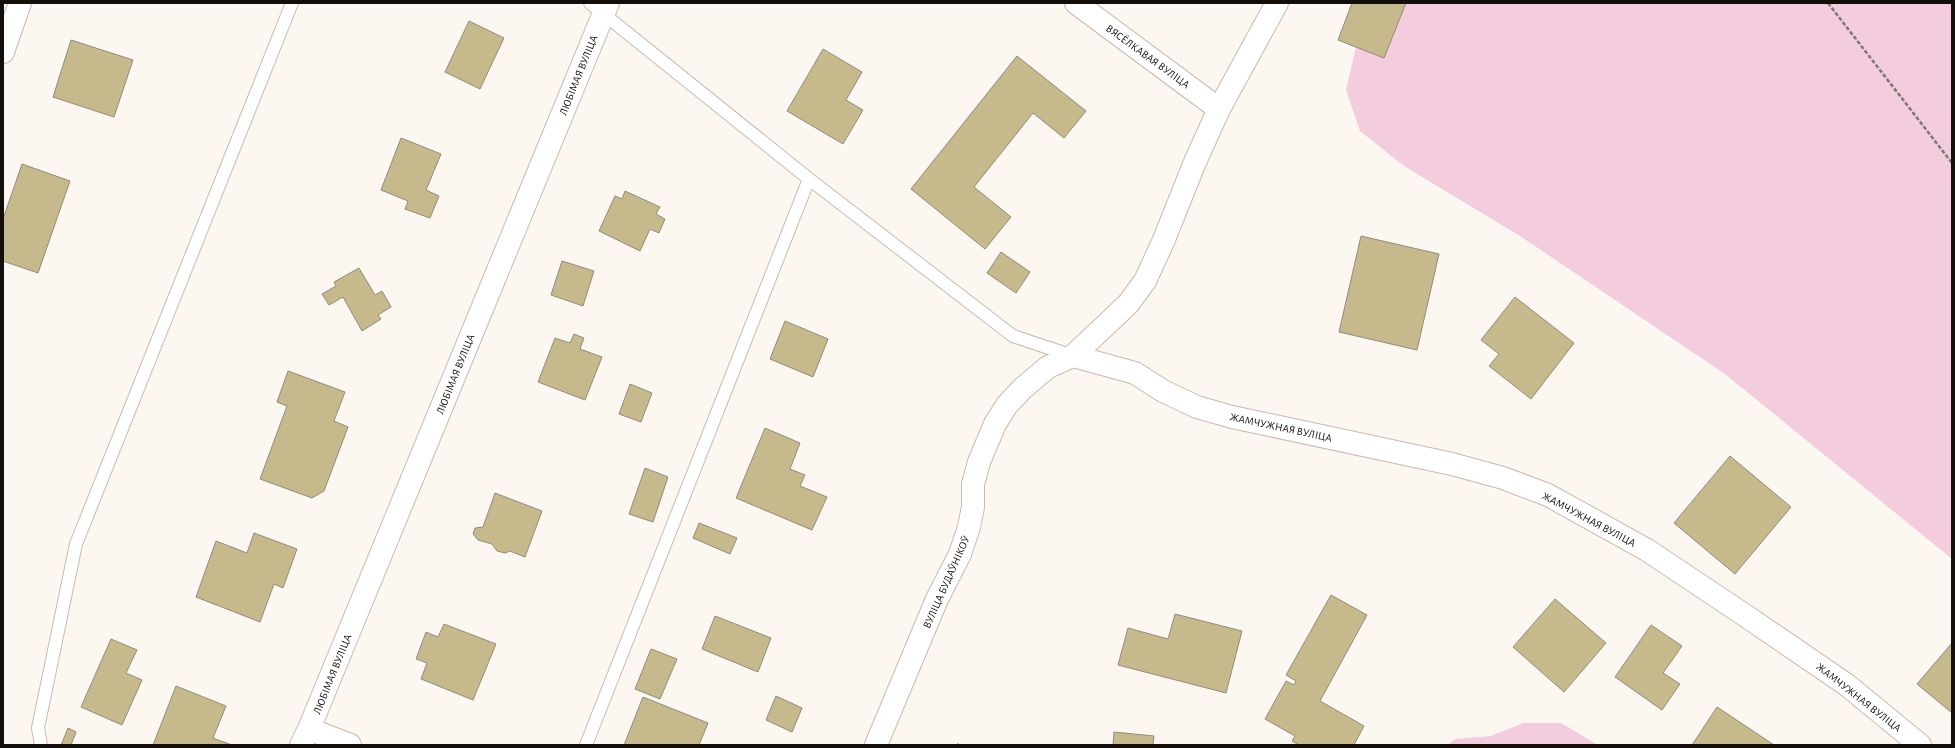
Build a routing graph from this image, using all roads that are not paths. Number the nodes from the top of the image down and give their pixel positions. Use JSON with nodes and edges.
{"nodes":[{"id":1,"x":20,"y":3,"type":"edge"},
{"id":2,"x":292,"y":3,"type":"edge"},
{"id":3,"x":1076,"y":3,"type":"edge"},
{"id":4,"x":1277,"y":3,"type":"edge"},
{"id":5,"x":601,"y":6,"type":"edge"},
{"id":6,"x":3,"y":52,"type":"edge"},
{"id":7,"x":1219,"y":109,"type":"junction"},
{"id":8,"x":810,"y":179,"type":"junction"},
{"id":9,"x":1073,"y":356,"type":"junction"},
{"id":10,"x":305,"y":737,"type":"edge"},
{"id":11,"x":41,"y":745,"type":"edge"},
{"id":12,"x":350,"y":745,"type":"edge"},
{"id":13,"x":586,"y":745,"type":"edge"},
{"id":14,"x":876,"y":745,"type":"edge"},
{"id":15,"x":1920,"y":745,"type":"edge"}],
"edges":[{"from":1,"to":6,"type":"street"},
{"from":2,"to":11,"type":"lane"},
{"from":3,"to":7,"type":"street","name":"ВЯСЁЛКАВАЯ ВУЛІЦА"},
{"from":4,"to":7,"type":"street","name":"ВУЛІЦА БУДАЎНІКОЎ"},
{"from":5,"to":8,"type":"lane"},
{"from":5,"to":10,"type":"street","name":"ЛЮБІМАЯ ВУЛІЦА"},
{"from":7,"to":9,"type":"street","name":"ВУЛІЦА БУДАЎНІКОЎ"},
{"from":8,"to":9,"type":"lane"},
{"from":8,"to":13,"type":"lane"},
{"from":9,"to":14,"type":"street","name":"ВУЛІЦА БУДАЎНІКОЎ"},
{"from":9,"to":15,"type":"street","name":"ЖАМЧУЖНАЯ ВУЛІЦА"},
{"from":10,"to":12,"type":"street"}]}
